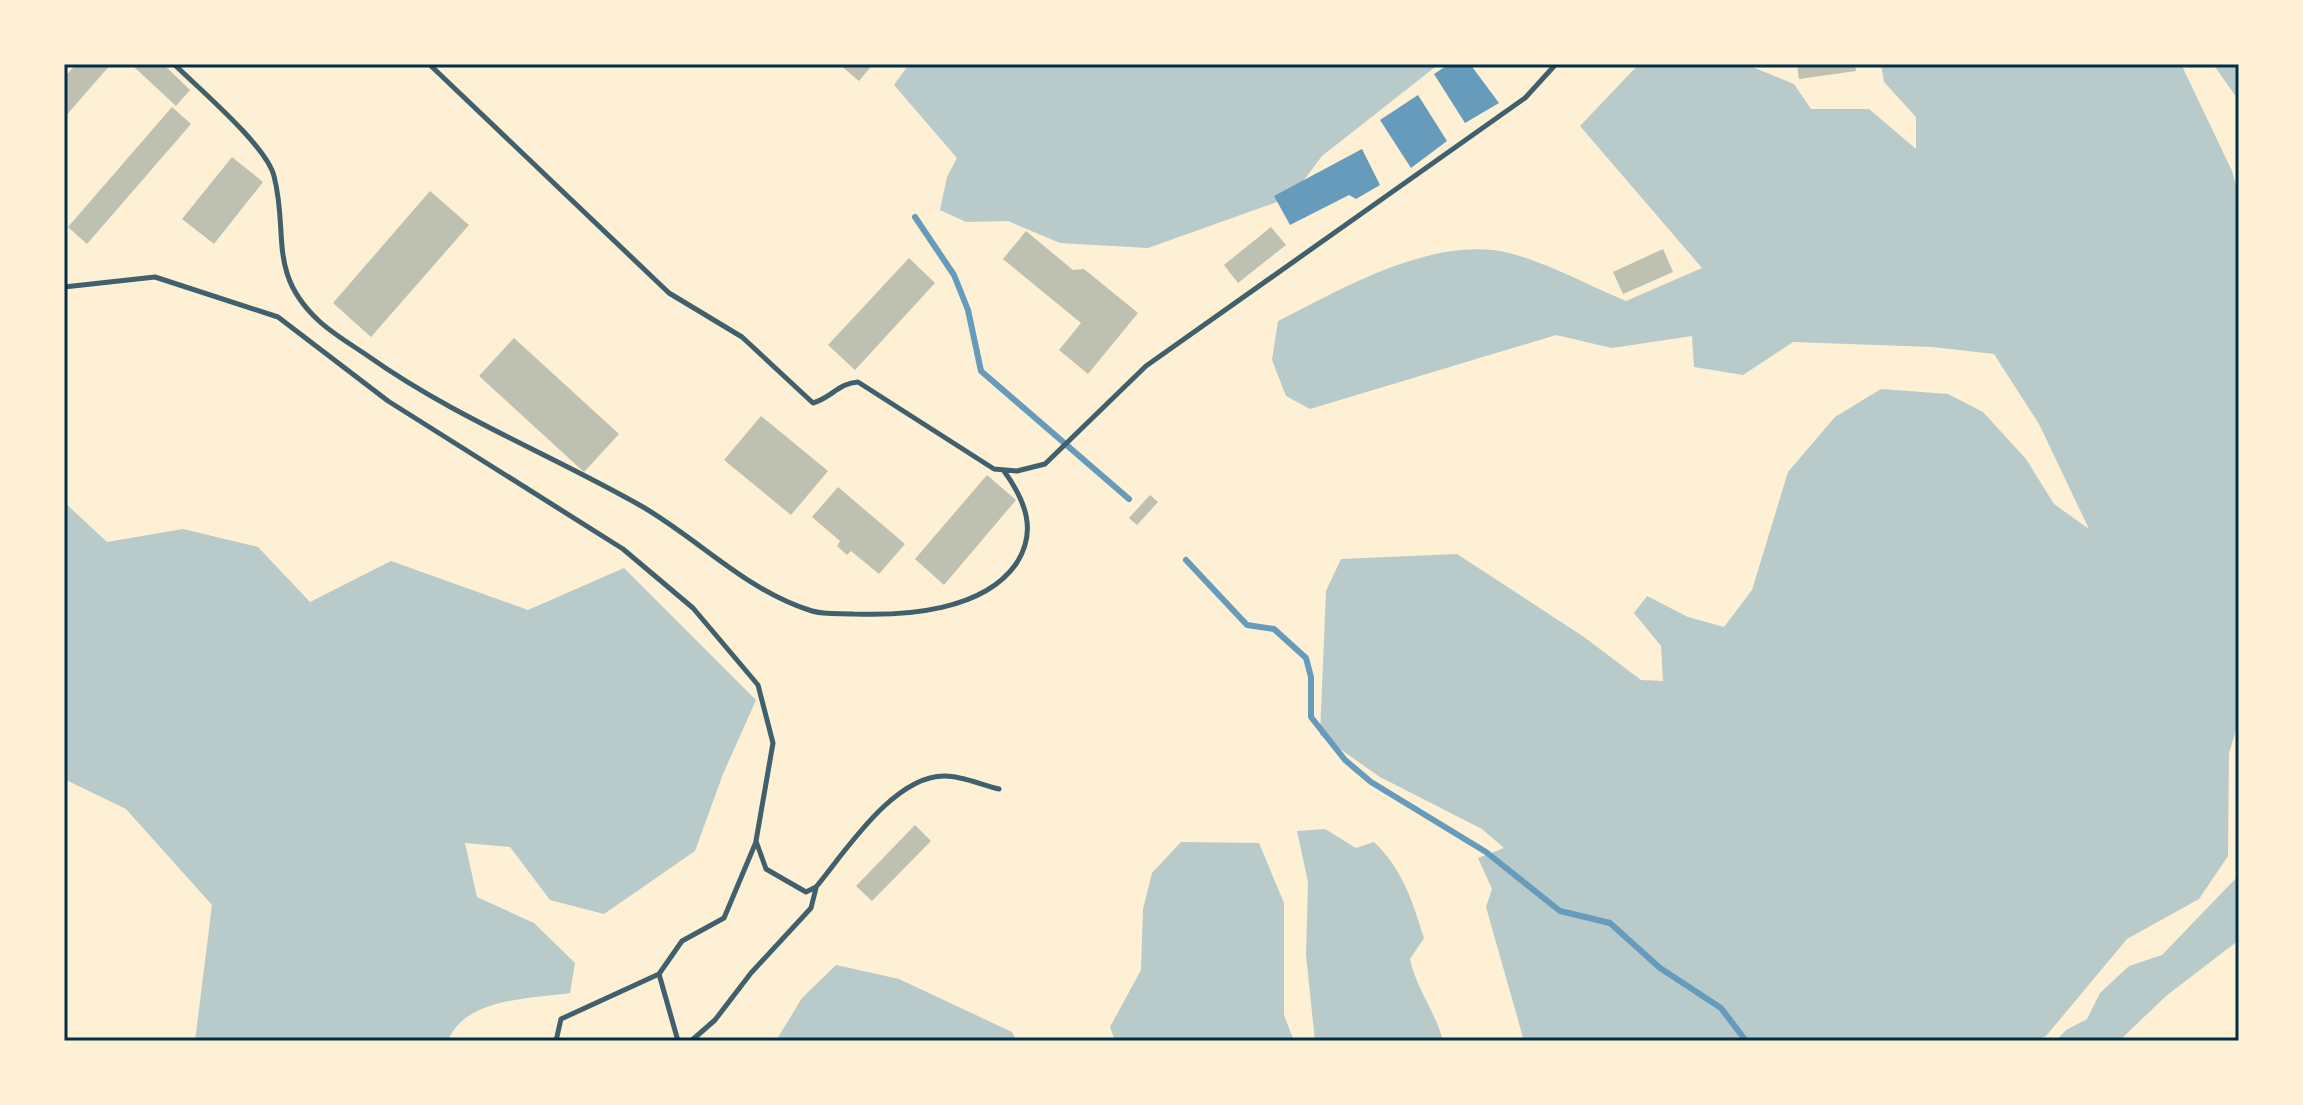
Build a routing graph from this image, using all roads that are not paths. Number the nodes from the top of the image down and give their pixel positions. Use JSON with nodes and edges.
{"nodes":[{"id":1,"x":174,"y":64,"type":"edge"},
{"id":2,"x":429,"y":64,"type":"edge"},
{"id":3,"x":1556,"y":64,"type":"edge"},
{"id":4,"x":64,"y":287,"type":"edge"},
{"id":5,"x":1003,"y":470,"type":"junction"},
{"id":6,"x":999,"y":789,"type":"dead end"},
{"id":7,"x":756,"y":841,"type":"junction"},
{"id":8,"x":816,"y":887,"type":"junction"},
{"id":9,"x":659,"y":974,"type":"junction"},
{"id":10,"x":556,"y":1041,"type":"edge"},
{"id":11,"x":678,"y":1041,"type":"edge"},
{"id":12,"x":691,"y":1041,"type":"edge"}],
"edges":[{"from":1,"to":5,"type":"lane"},
{"from":2,"to":5,"type":"lane"},
{"from":3,"to":5,"type":"lane"},
{"from":4,"to":7,"type":"lane"},
{"from":6,"to":8,"type":"lane"},
{"from":7,"to":8,"type":"lane"},
{"from":7,"to":9,"type":"lane"},
{"from":8,"to":12,"type":"lane"},
{"from":9,"to":10,"type":"lane"},
{"from":9,"to":11,"type":"lane"}]}
